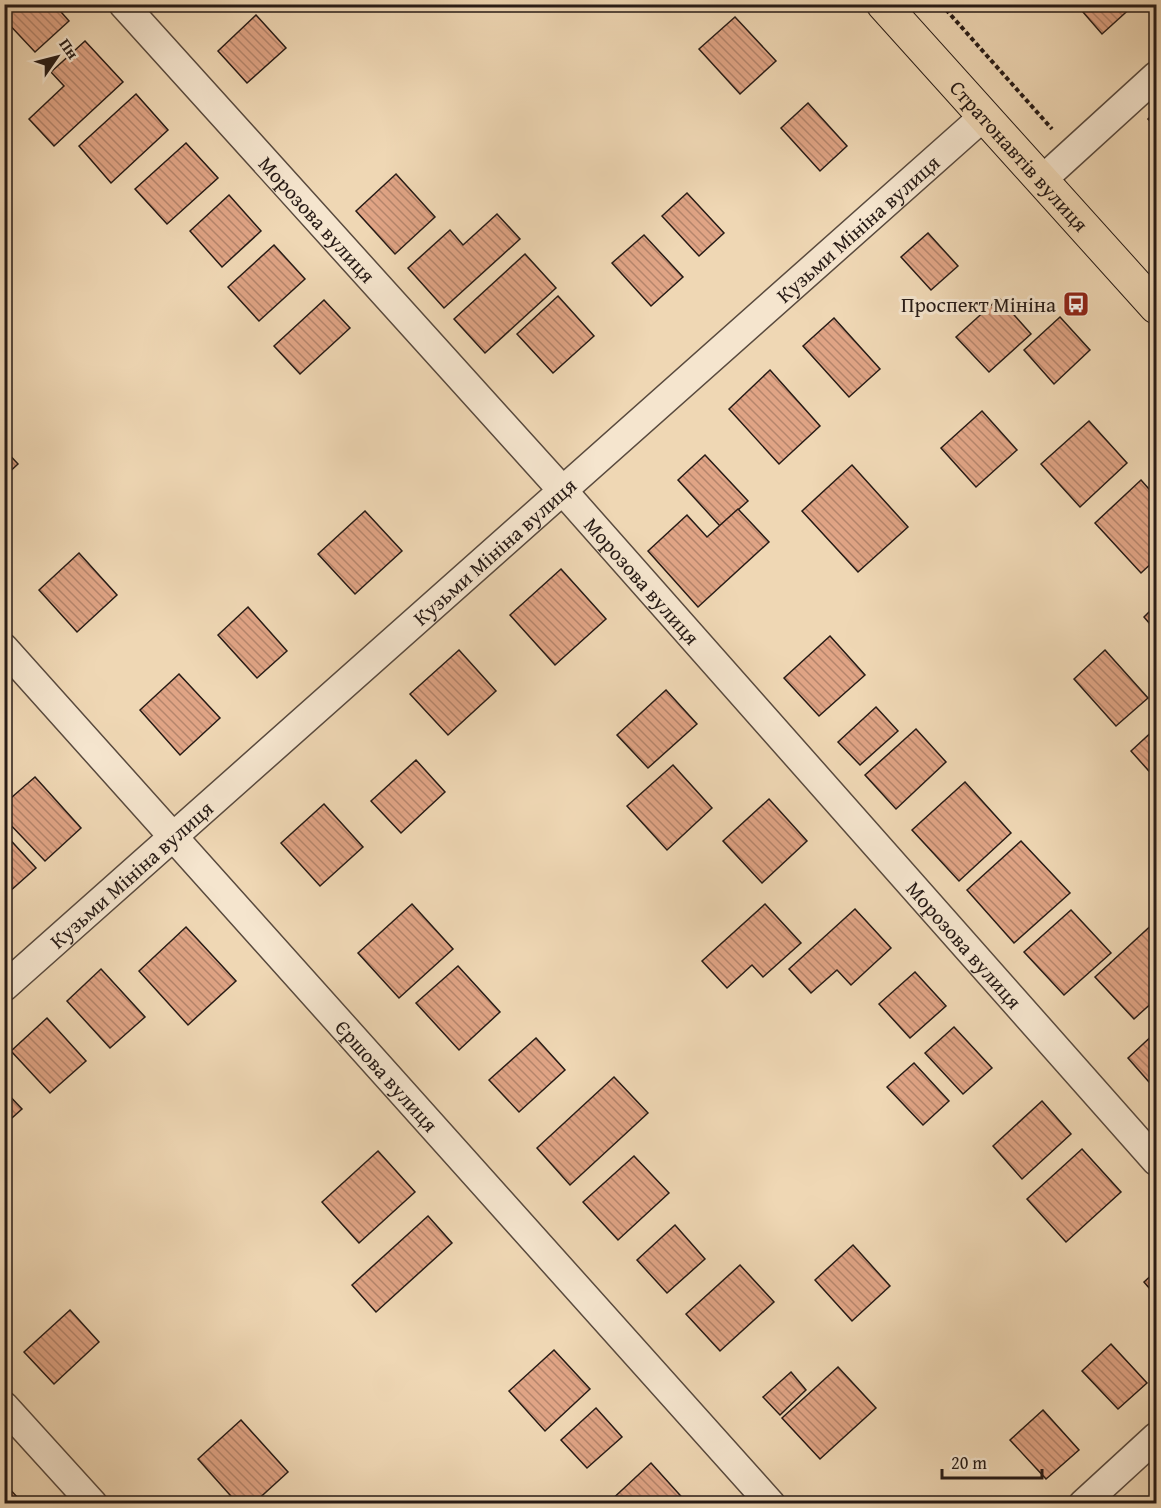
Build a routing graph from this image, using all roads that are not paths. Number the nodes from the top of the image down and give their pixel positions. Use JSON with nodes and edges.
{"nodes":[{"id":1,"x":123,"y":4,"type":"edge"},
{"id":2,"x":883,"y":4,"type":"edge"},
{"id":3,"x":1156,"y":76,"type":"edge"},
{"id":4,"x":984,"y":116,"type":"junction"},
{"id":5,"x":1041,"y":180,"type":"junction"},
{"id":6,"x":1156,"y":307,"type":"edge"},
{"id":7,"x":563,"y":491,"type":"junction"},
{"id":8,"x":4,"y":648,"type":"edge"},
{"id":9,"x":173,"y":837,"type":"junction"},
{"id":10,"x":4,"y":987,"type":"edge"},
{"id":11,"x":1156,"y":1161,"type":"edge"},
{"id":12,"x":4,"y":1406,"type":"edge"},
{"id":13,"x":1156,"y":1437,"type":"edge"},
{"id":14,"x":93,"y":1503,"type":"edge"},
{"id":15,"x":771,"y":1503,"type":"edge"},
{"id":16,"x":1083,"y":1503,"type":"edge"}],
"edges":[{"from":1,"to":7,"type":"street","name":"Морозова вулиця"},
{"from":2,"to":4,"type":"main road","name":"Стратонавтів вулиця"},
{"from":3,"to":5,"type":"street"},
{"from":4,"to":5,"type":"main road","name":"Стратонавтів вулиця"},
{"from":4,"to":7,"type":"street","name":"Кузьми Мініна вулиця"},
{"from":5,"to":6,"type":"main road","name":"Стратонавтів вулиця"},
{"from":7,"to":9,"type":"street","name":"Кузьми Мініна вулиця"},
{"from":7,"to":11,"type":"street","name":"Морозова вулиця"},
{"from":8,"to":9,"type":"street","name":"Єршова вулиця"},
{"from":9,"to":10,"type":"street","name":"Кузьми Мініна вулиця"},
{"from":9,"to":15,"type":"street","name":"Єршова вулиця"},
{"from":12,"to":14,"type":"street"},
{"from":13,"to":16,"type":"street"}]}
